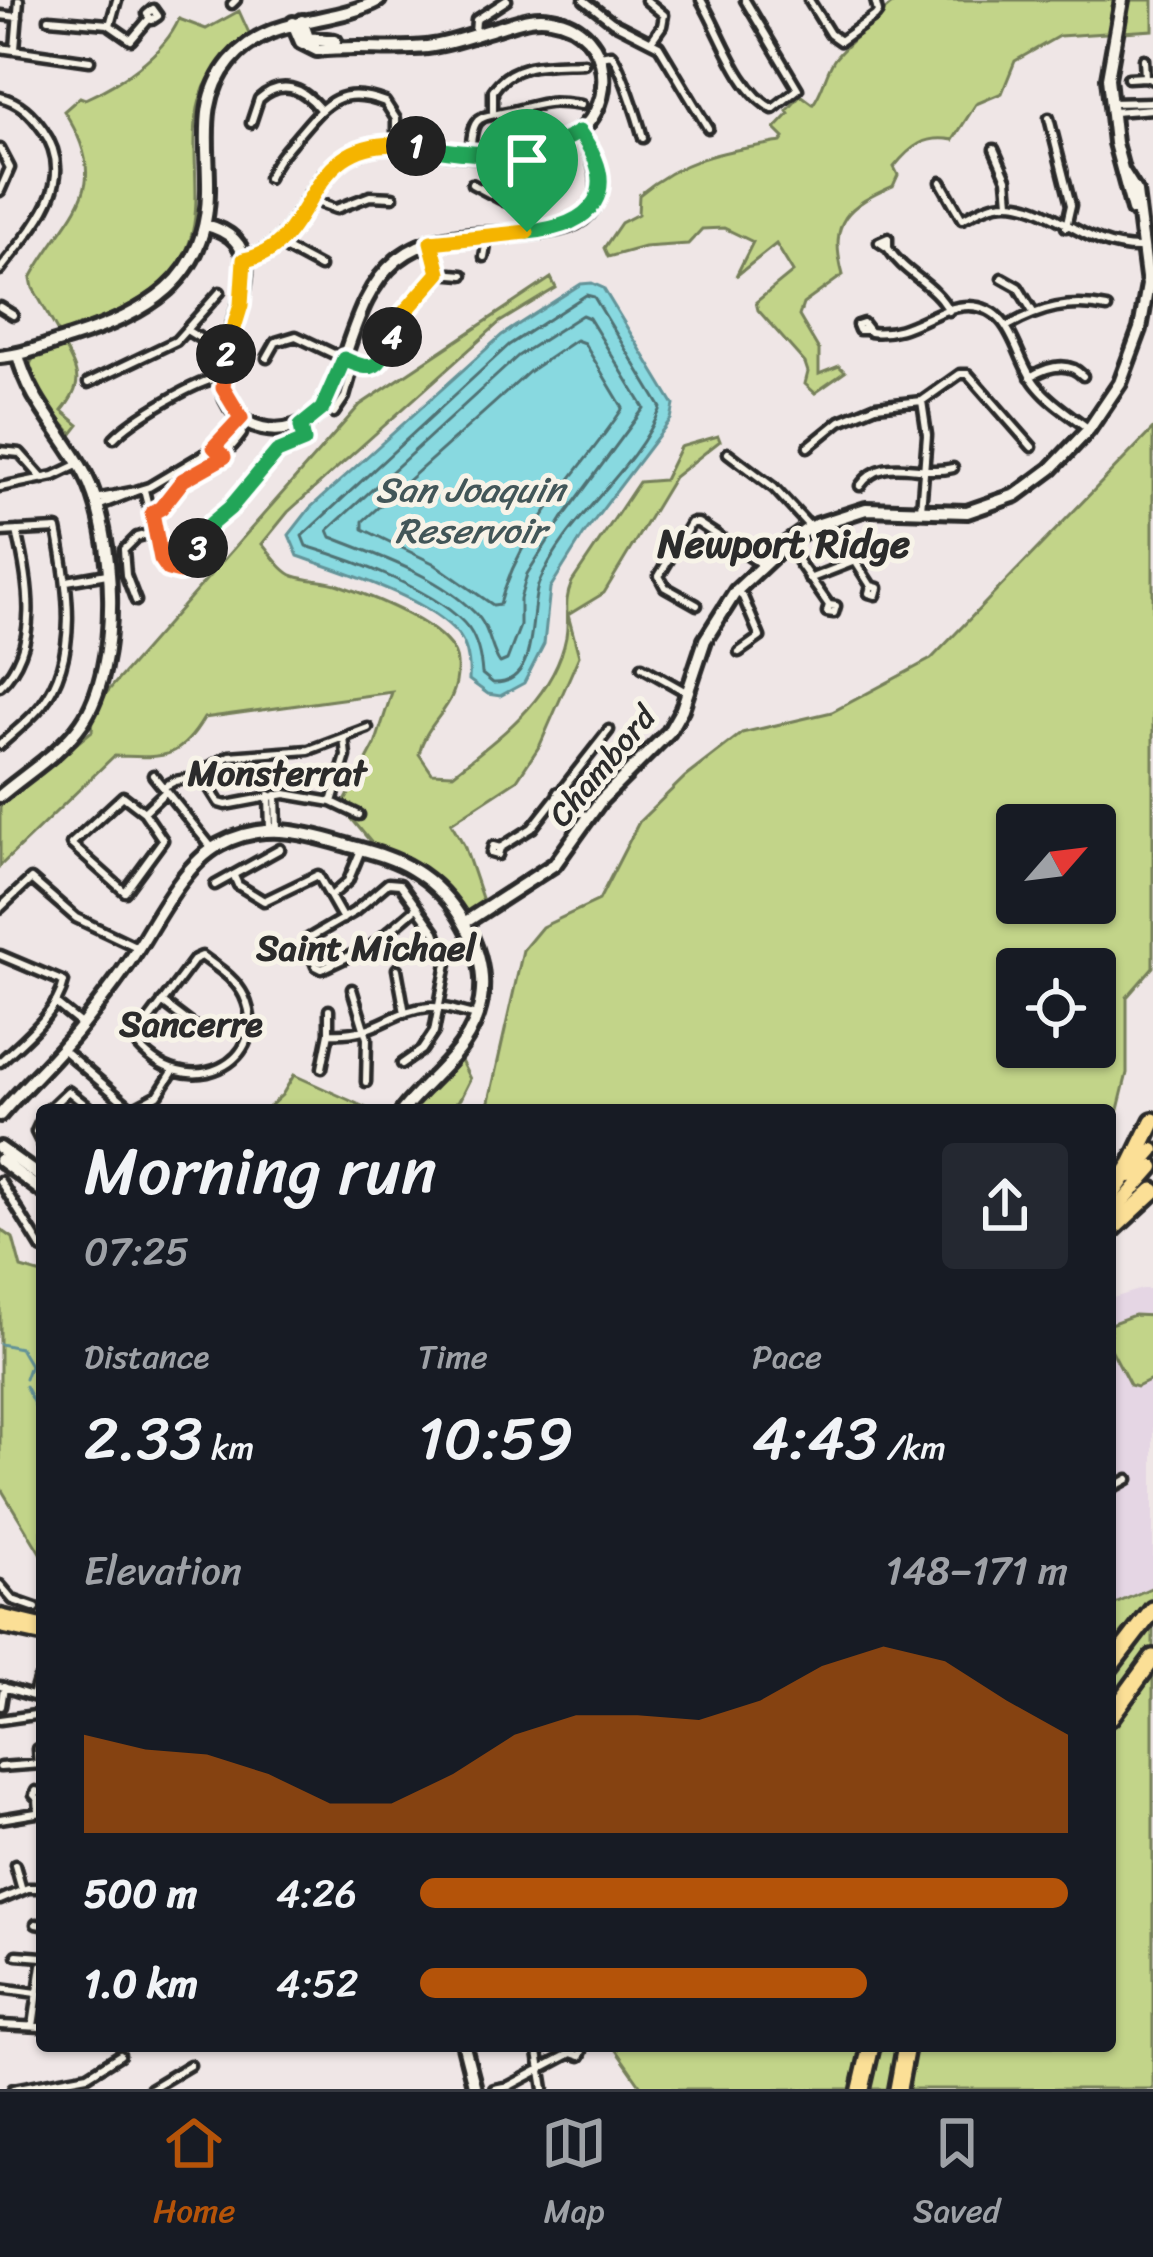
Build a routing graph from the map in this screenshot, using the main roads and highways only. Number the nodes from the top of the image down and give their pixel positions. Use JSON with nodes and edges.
{"nodes":[{"id":1,"x":1153,"y":1121,"type":"edge"},
{"id":2,"x":1153,"y":1150,"type":"edge"},
{"id":3,"x":1153,"y":1167,"type":"edge"},
{"id":4,"x":1116,"y":1189,"type":"edge"},
{"id":5,"x":1153,"y":1191,"type":"edge"},
{"id":6,"x":1116,"y":1192,"type":"edge"},
{"id":7,"x":1116,"y":1209,"type":"edge"},
{"id":8,"x":1116,"y":1225,"type":"edge"},
{"id":9,"x":1153,"y":1610,"type":"edge"},
{"id":10,"x":0,"y":1616,"type":"edge"},
{"id":11,"x":36,"y":1625,"type":"edge"},
{"id":12,"x":0,"y":1626,"type":"edge"},
{"id":13,"x":36,"y":1634,"type":"edge"},
{"id":14,"x":1116,"y":1658,"type":"edge"},
{"id":15,"x":1153,"y":1658,"type":"edge"},
{"id":16,"x":1116,"y":1709,"type":"edge"},
{"id":17,"x":870,"y":2052,"type":"edge"},
{"id":18,"x":905,"y":2052,"type":"edge"},
{"id":19,"x":861,"y":2089,"type":"edge"},
{"id":20,"x":898,"y":2089,"type":"edge"}],
"edges":[{"from":1,"to":4,"type":"highway"},
{"from":2,"to":6,"type":"main road"},
{"from":3,"to":7,"type":"main road"},
{"from":5,"to":8,"type":"highway"},
{"from":9,"to":14,"type":"highway"},
{"from":10,"to":11,"type":"main road"},
{"from":12,"to":13,"type":"main road"},
{"from":15,"to":16,"type":"highway"},
{"from":17,"to":19,"type":"highway"},
{"from":18,"to":20,"type":"highway"}]}
